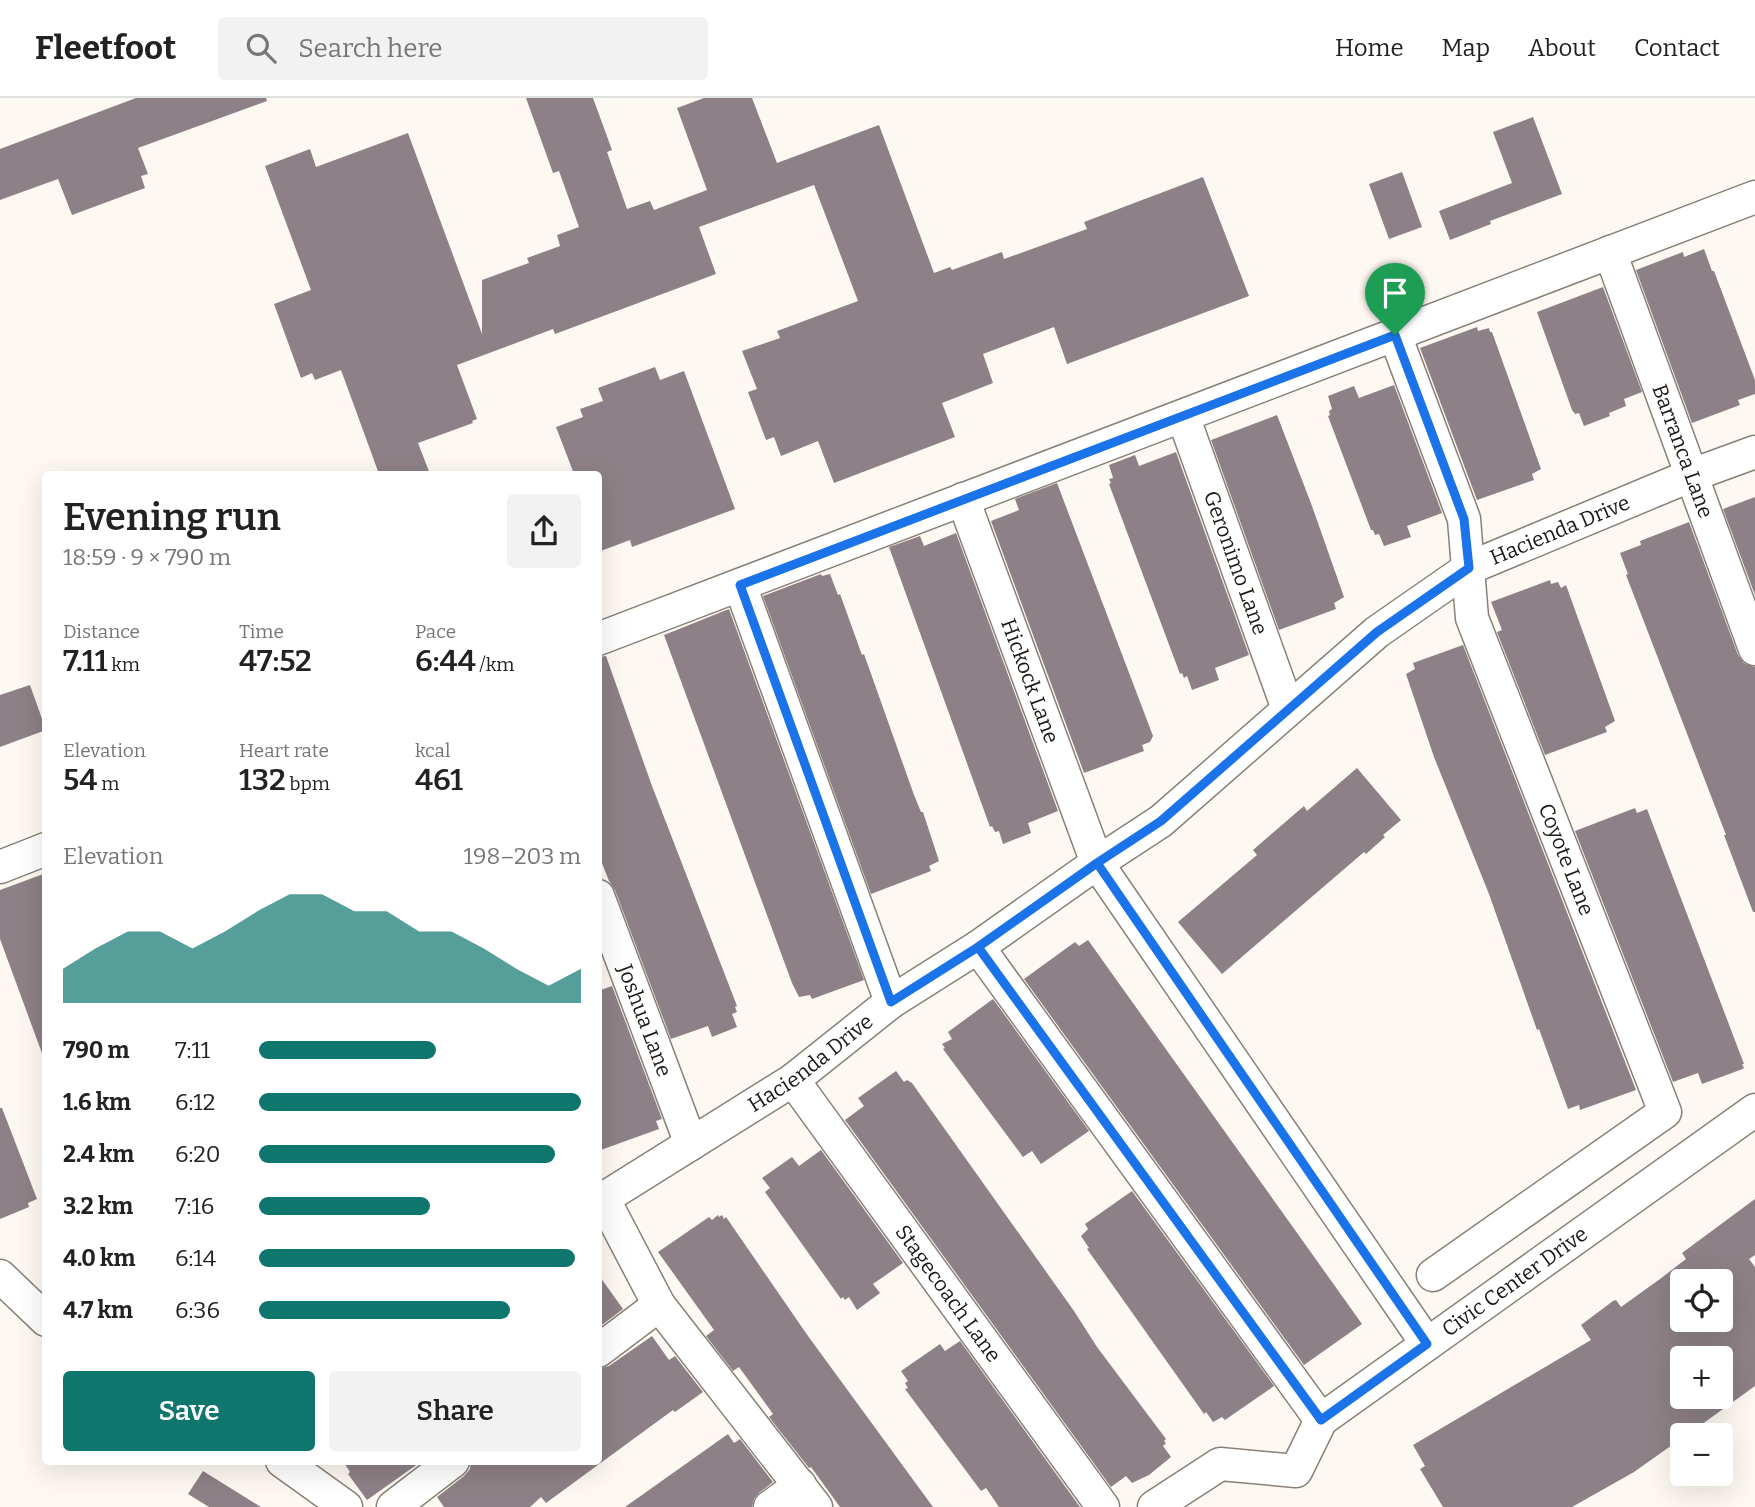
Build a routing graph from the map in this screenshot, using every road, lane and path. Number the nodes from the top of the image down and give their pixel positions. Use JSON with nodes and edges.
{"nodes":[{"id":1,"x":1755,"y":197,"type":"edge"},
{"id":2,"x":1611,"y":252,"type":"junction"},
{"id":3,"x":1395,"y":335,"type":"junction"},
{"id":4,"x":1183,"y":415,"type":"junction"},
{"id":5,"x":1755,"y":452,"type":"edge"},
{"id":6,"x":1692,"y":475,"type":"junction"},
{"id":7,"x":963,"y":499,"type":"junction"},
{"id":8,"x":1469,"y":568,"type":"junction"},
{"id":9,"x":740,"y":585,"type":"junction"},
{"id":10,"x":602,"y":637,"type":"edge"},
{"id":11,"x":1755,"y":649,"type":"edge"},
{"id":12,"x":1287,"y":709,"type":"junction"},
{"id":13,"x":42,"y":851,"type":"edge"},
{"id":14,"x":1097,"y":863,"type":"junction"},
{"id":15,"x":0,"y":867,"type":"edge"},
{"id":16,"x":602,"y":908,"type":"edge"},
{"id":17,"x":978,"y":947,"type":"junction"},
{"id":18,"x":891,"y":1002,"type":"junction"},
{"id":19,"x":793,"y":1080,"type":"junction"},
{"id":20,"x":1755,"y":1110,"type":"edge"},
{"id":21,"x":691,"y":1144,"type":"junction"},
{"id":22,"x":602,"y":1200,"type":"edge"},
{"id":23,"x":602,"y":1203,"type":"edge"},
{"id":24,"x":1433,"y":1275,"type":"dead end"},
{"id":25,"x":1,"y":1278,"type":"edge"},
{"id":26,"x":659,"y":1305,"type":"junction"},
{"id":27,"x":42,"y":1316,"type":"edge"},
{"id":28,"x":1427,"y":1344,"type":"junction"},
{"id":29,"x":602,"y":1348,"type":"edge"},
{"id":30,"x":1321,"y":1420,"type":"junction"},
{"id":31,"x":288,"y":1465,"type":"edge"},
{"id":32,"x":448,"y":1465,"type":"edge"},
{"id":33,"x":808,"y":1496,"type":"edge"},
{"id":34,"x":346,"y":1507,"type":"edge"},
{"id":35,"x":393,"y":1507,"type":"edge"},
{"id":36,"x":770,"y":1507,"type":"edge"},
{"id":37,"x":1103,"y":1507,"type":"edge"},
{"id":38,"x":1154,"y":1507,"type":"edge"}],
"edges":[{"from":1,"to":2,"type":"street"},
{"from":2,"to":3,"type":"street"},
{"from":2,"to":6,"type":"street","name":"Barranca Lane"},
{"from":3,"to":4,"type":"street"},
{"from":3,"to":8,"type":"street","name":"Coyote Lane"},
{"from":4,"to":7,"type":"street"},
{"from":4,"to":12,"type":"street","name":"Geronimo Lane"},
{"from":5,"to":6,"type":"street","name":"Hacienda Drive"},
{"from":6,"to":8,"type":"street","name":"Hacienda Drive"},
{"from":6,"to":11,"type":"street","name":"Barranca Lane"},
{"from":7,"to":9,"type":"street"},
{"from":7,"to":14,"type":"street","name":"Hickock Lane"},
{"from":8,"to":12,"type":"street","name":"Hacienda Drive"},
{"from":8,"to":24,"type":"street","name":"Coyote Lane"},
{"from":9,"to":10,"type":"street"},
{"from":9,"to":18,"type":"street"},
{"from":12,"to":14,"type":"street","name":"Hacienda Drive"},
{"from":13,"to":15,"type":"street"},
{"from":14,"to":17,"type":"street","name":"Hacienda Drive"},
{"from":14,"to":28,"type":"street","name":"Hickock Lane"},
{"from":16,"to":21,"type":"street","name":"Joshua Lane"},
{"from":17,"to":18,"type":"street","name":"Hacienda Drive"},
{"from":17,"to":30,"type":"street"},
{"from":18,"to":19,"type":"street","name":"Hacienda Drive"},
{"from":19,"to":21,"type":"street","name":"Hacienda Drive"},
{"from":19,"to":37,"type":"street","name":"Stagecoach Lane"},
{"from":20,"to":28,"type":"street","name":"Civic Center Drive"},
{"from":21,"to":22,"type":"street","name":"Hacienda Drive"},
{"from":23,"to":26,"type":"street"},
{"from":25,"to":27,"type":"street"},
{"from":26,"to":29,"type":"street"},
{"from":26,"to":33,"type":"street"},
{"from":28,"to":30,"type":"street","name":"Civic Center Drive"},
{"from":30,"to":38,"type":"street","name":"Civic Center Drive"},
{"from":31,"to":34,"type":"street"},
{"from":32,"to":35,"type":"street"},
{"from":33,"to":36,"type":"street"}]}
